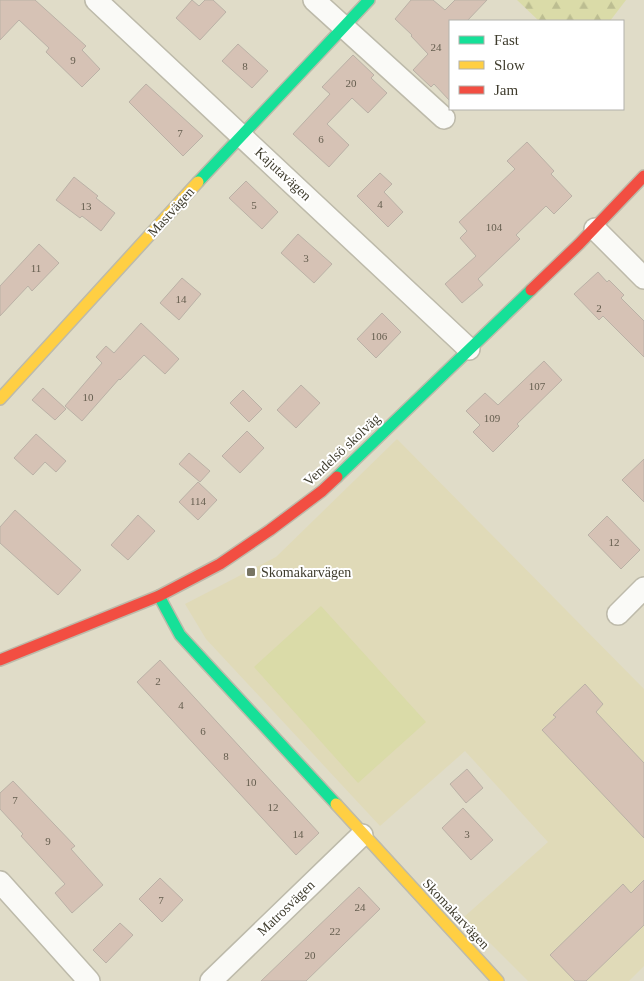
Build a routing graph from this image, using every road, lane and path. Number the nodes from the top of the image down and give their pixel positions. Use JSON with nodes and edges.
{"nodes":[{"id":1,"x":96,"y":0,"type":"edge"},
{"id":2,"x":314,"y":0,"type":"edge"},
{"id":3,"x":369,"y":0,"type":"edge"},
{"id":4,"x":344,"y":27,"type":"junction"},
{"id":5,"x":444,"y":118,"type":"dead end"},
{"id":6,"x":241,"y":135,"type":"junction"},
{"id":7,"x":644,"y":176,"type":"edge"},
{"id":8,"x":595,"y":229,"type":"junction"},
{"id":9,"x":644,"y":278,"type":"edge"},
{"id":10,"x":462,"y":342,"type":"junction"},
{"id":11,"x":0,"y":399,"type":"edge"},
{"id":12,"x":644,"y":588,"type":"edge"},
{"id":13,"x":159,"y":596,"type":"junction"},
{"id":14,"x":618,"y":614,"type":"dead end"},
{"id":15,"x":0,"y":660,"type":"edge"},
{"id":16,"x":362,"y":835,"type":"junction"},
{"id":17,"x":0,"y":882,"type":"edge"},
{"id":18,"x":89,"y":981,"type":"edge"},
{"id":19,"x":211,"y":981,"type":"edge"},
{"id":20,"x":498,"y":981,"type":"edge"}],
"edges":[{"from":1,"to":6,"type":"street","name":"Kajutavägen"},
{"from":2,"to":4,"type":"street"},
{"from":3,"to":4,"type":"street","name":"Mastvägen"},
{"from":4,"to":5,"type":"street"},
{"from":4,"to":6,"type":"street","name":"Mastvägen"},
{"from":6,"to":10,"type":"street","name":"Kajutavägen"},
{"from":6,"to":11,"type":"street","name":"Mastvägen"},
{"from":7,"to":8,"type":"street","name":"Vendelsö skolväg"},
{"from":8,"to":9,"type":"street"},
{"from":8,"to":10,"type":"street","name":"Vendelsö skolväg"},
{"from":10,"to":13,"type":"street","name":"Vendelsö skolväg"},
{"from":12,"to":14,"type":"street"},
{"from":13,"to":15,"type":"street","name":"Vendelsö skolväg"},
{"from":13,"to":16,"type":"street","name":"Skomakarvägen"},
{"from":16,"to":19,"type":"street","name":"Matrosvägen"},
{"from":16,"to":20,"type":"street","name":"Skomakarvägen"},
{"from":17,"to":18,"type":"street"}]}
